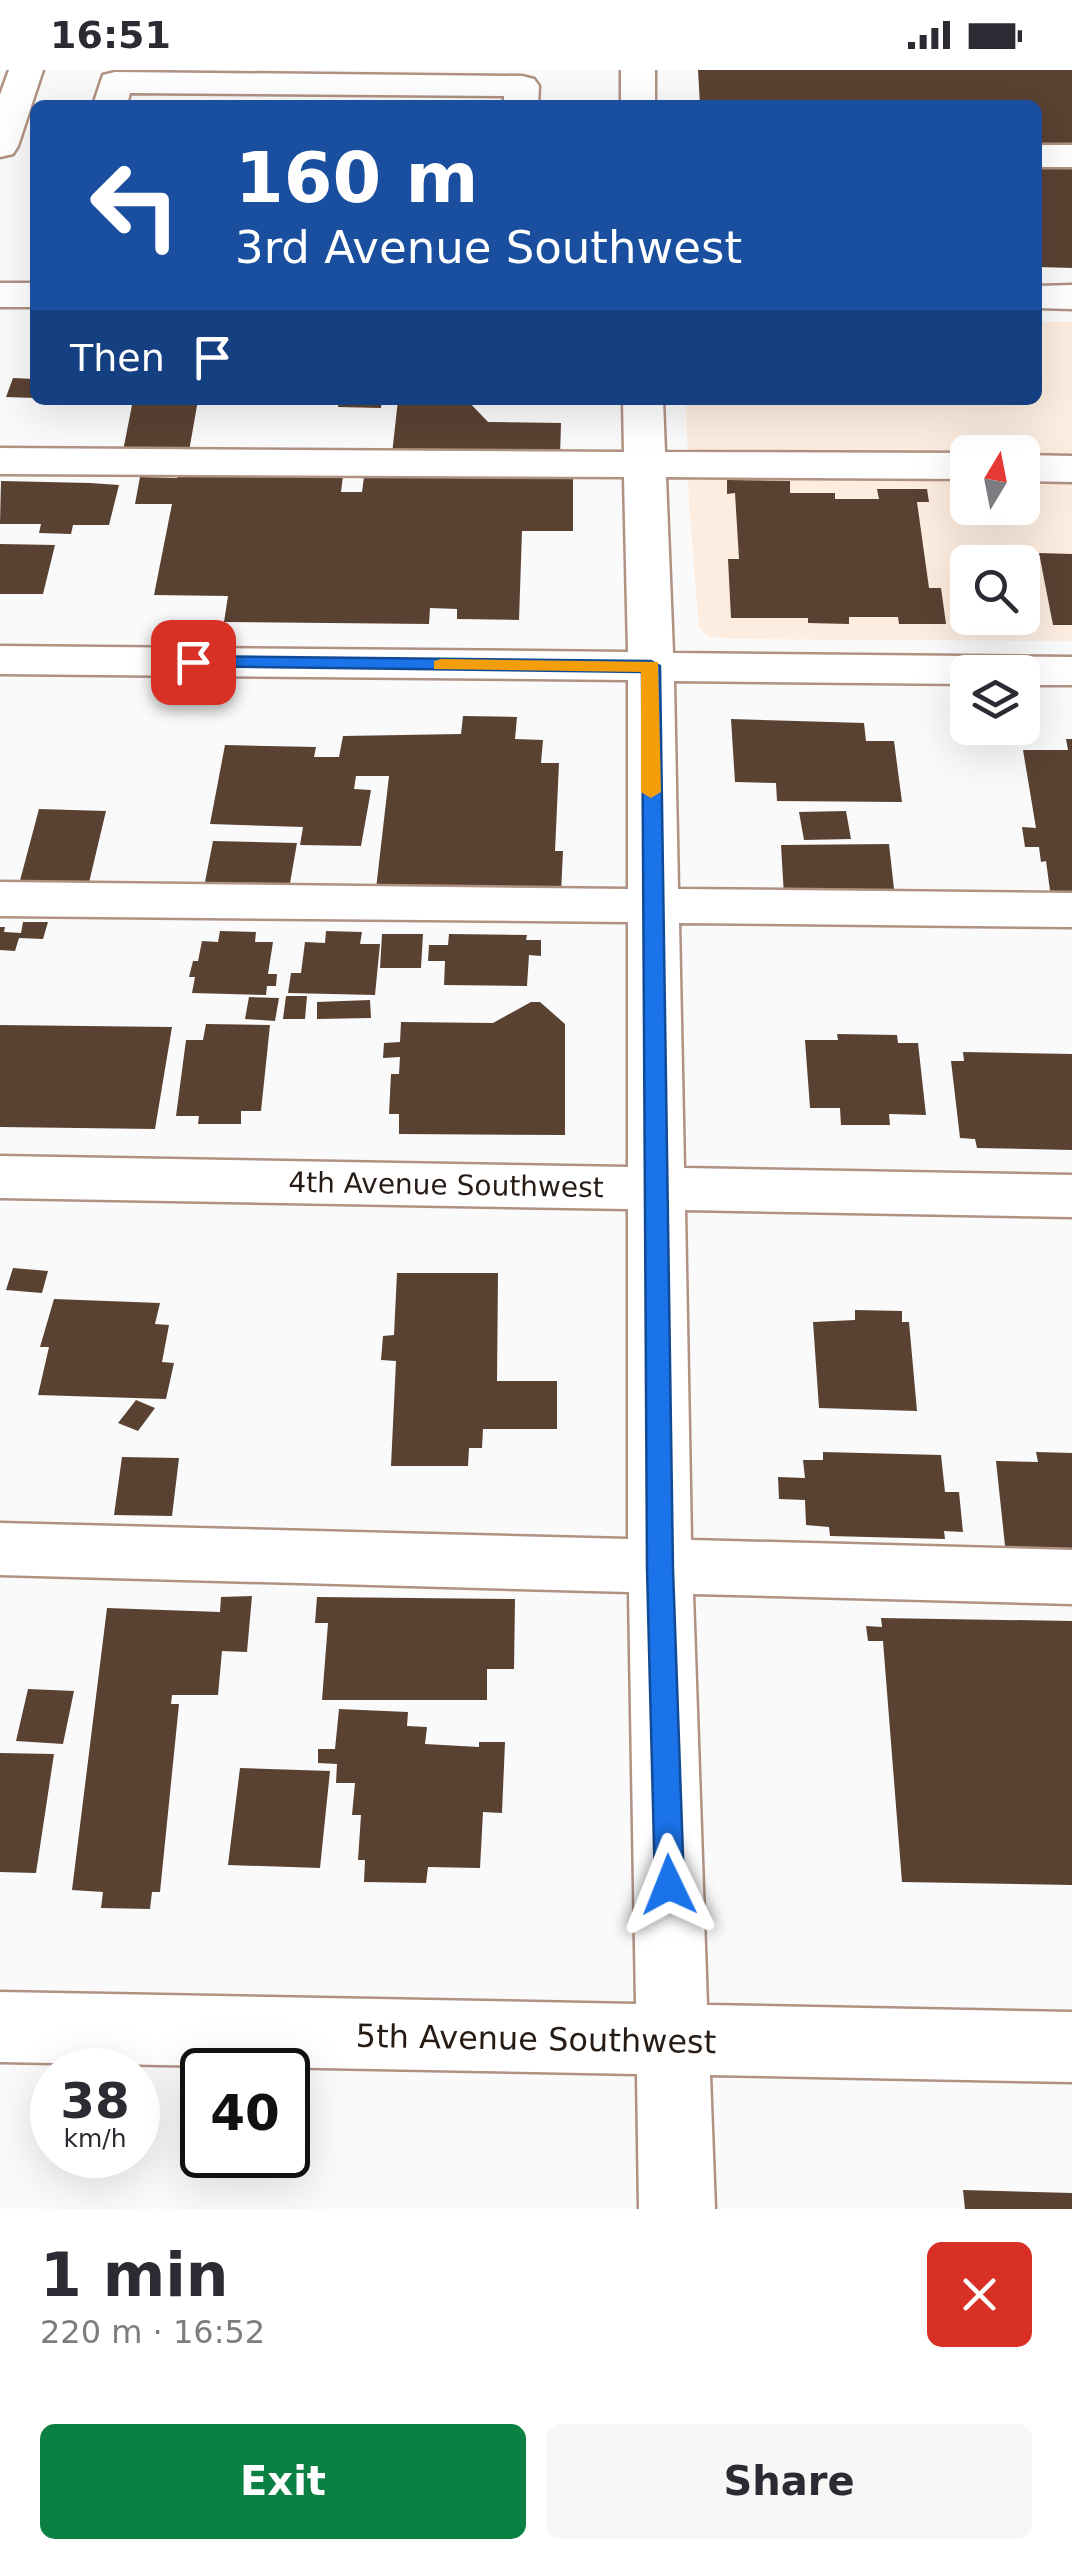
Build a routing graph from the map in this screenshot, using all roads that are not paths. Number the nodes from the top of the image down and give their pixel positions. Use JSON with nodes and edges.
{"nodes":[{"id":1,"x":26,"y":70,"type":"edge"},
{"id":2,"x":638,"y":70,"type":"edge"},
{"id":3,"x":297,"y":77,"type":"edge"},
{"id":4,"x":111,"y":100,"type":"edge"},
{"id":5,"x":521,"y":100,"type":"edge"},
{"id":6,"x":638,"y":100,"type":"edge"},
{"id":7,"x":0,"y":146,"type":"edge"},
{"id":8,"x":1042,"y":156,"type":"edge"},
{"id":9,"x":1072,"y":156,"type":"edge"},
{"id":10,"x":0,"y":295,"type":"edge"},
{"id":11,"x":30,"y":295,"type":"edge"},
{"id":12,"x":1042,"y":297,"type":"edge"},
{"id":13,"x":1072,"y":297,"type":"edge"},
{"id":14,"x":643,"y":405,"type":"edge"},
{"id":15,"x":0,"y":461,"type":"edge"},
{"id":16,"x":646,"y":463,"type":"junction"},
{"id":17,"x":950,"y":466,"type":"edge"},
{"id":18,"x":1040,"y":468,"type":"edge"},
{"id":19,"x":1072,"y":469,"type":"edge"},
{"id":20,"x":0,"y":660,"type":"edge"},
{"id":21,"x":651,"y":666,"type":"junction"},
{"id":22,"x":1072,"y":671,"type":"edge"},
{"id":23,"x":0,"y":900,"type":"edge"},
{"id":24,"x":651,"y":903,"type":"junction"},
{"id":25,"x":1072,"y":910,"type":"edge"},
{"id":26,"x":0,"y":1178,"type":"edge"},
{"id":27,"x":657,"y":1191,"type":"junction"},
{"id":28,"x":1072,"y":1196,"type":"edge"},
{"id":29,"x":0,"y":1548,"type":"edge"},
{"id":30,"x":660,"y":1569,"type":"junction"},
{"id":31,"x":1072,"y":1577,"type":"edge"},
{"id":32,"x":0,"y":2027,"type":"edge"},
{"id":33,"x":674,"y":2042,"type":"junction"},
{"id":34,"x":1072,"y":2047,"type":"edge"},
{"id":35,"x":676,"y":2209,"type":"edge"}],
"edges":[{"from":1,"to":7,"type":"street"},
{"from":2,"to":6,"type":"street"},
{"from":3,"to":4,"type":"street"},
{"from":3,"to":5,"type":"street"},
{"from":8,"to":9,"type":"street"},
{"from":10,"to":11,"type":"street"},
{"from":12,"to":13,"type":"street"},
{"from":14,"to":16,"type":"street"},
{"from":15,"to":16,"type":"street"},
{"from":16,"to":17,"type":"street"},
{"from":16,"to":21,"type":"street"},
{"from":18,"to":19,"type":"street"},
{"from":20,"to":21,"type":"street"},
{"from":21,"to":22,"type":"street"},
{"from":21,"to":24,"type":"street"},
{"from":23,"to":24,"type":"street"},
{"from":24,"to":25,"type":"street"},
{"from":24,"to":27,"type":"street"},
{"from":26,"to":27,"type":"street","name":"4th Avenue Southwest"},
{"from":27,"to":28,"type":"street","name":"4th Avenue Southwest"},
{"from":27,"to":30,"type":"street"},
{"from":29,"to":30,"type":"street"},
{"from":30,"to":31,"type":"street"},
{"from":30,"to":33,"type":"street"},
{"from":32,"to":33,"type":"street","name":"5th Avenue Southwest"},
{"from":33,"to":34,"type":"street","name":"5th Avenue Southwest"},
{"from":33,"to":35,"type":"street"}]}
